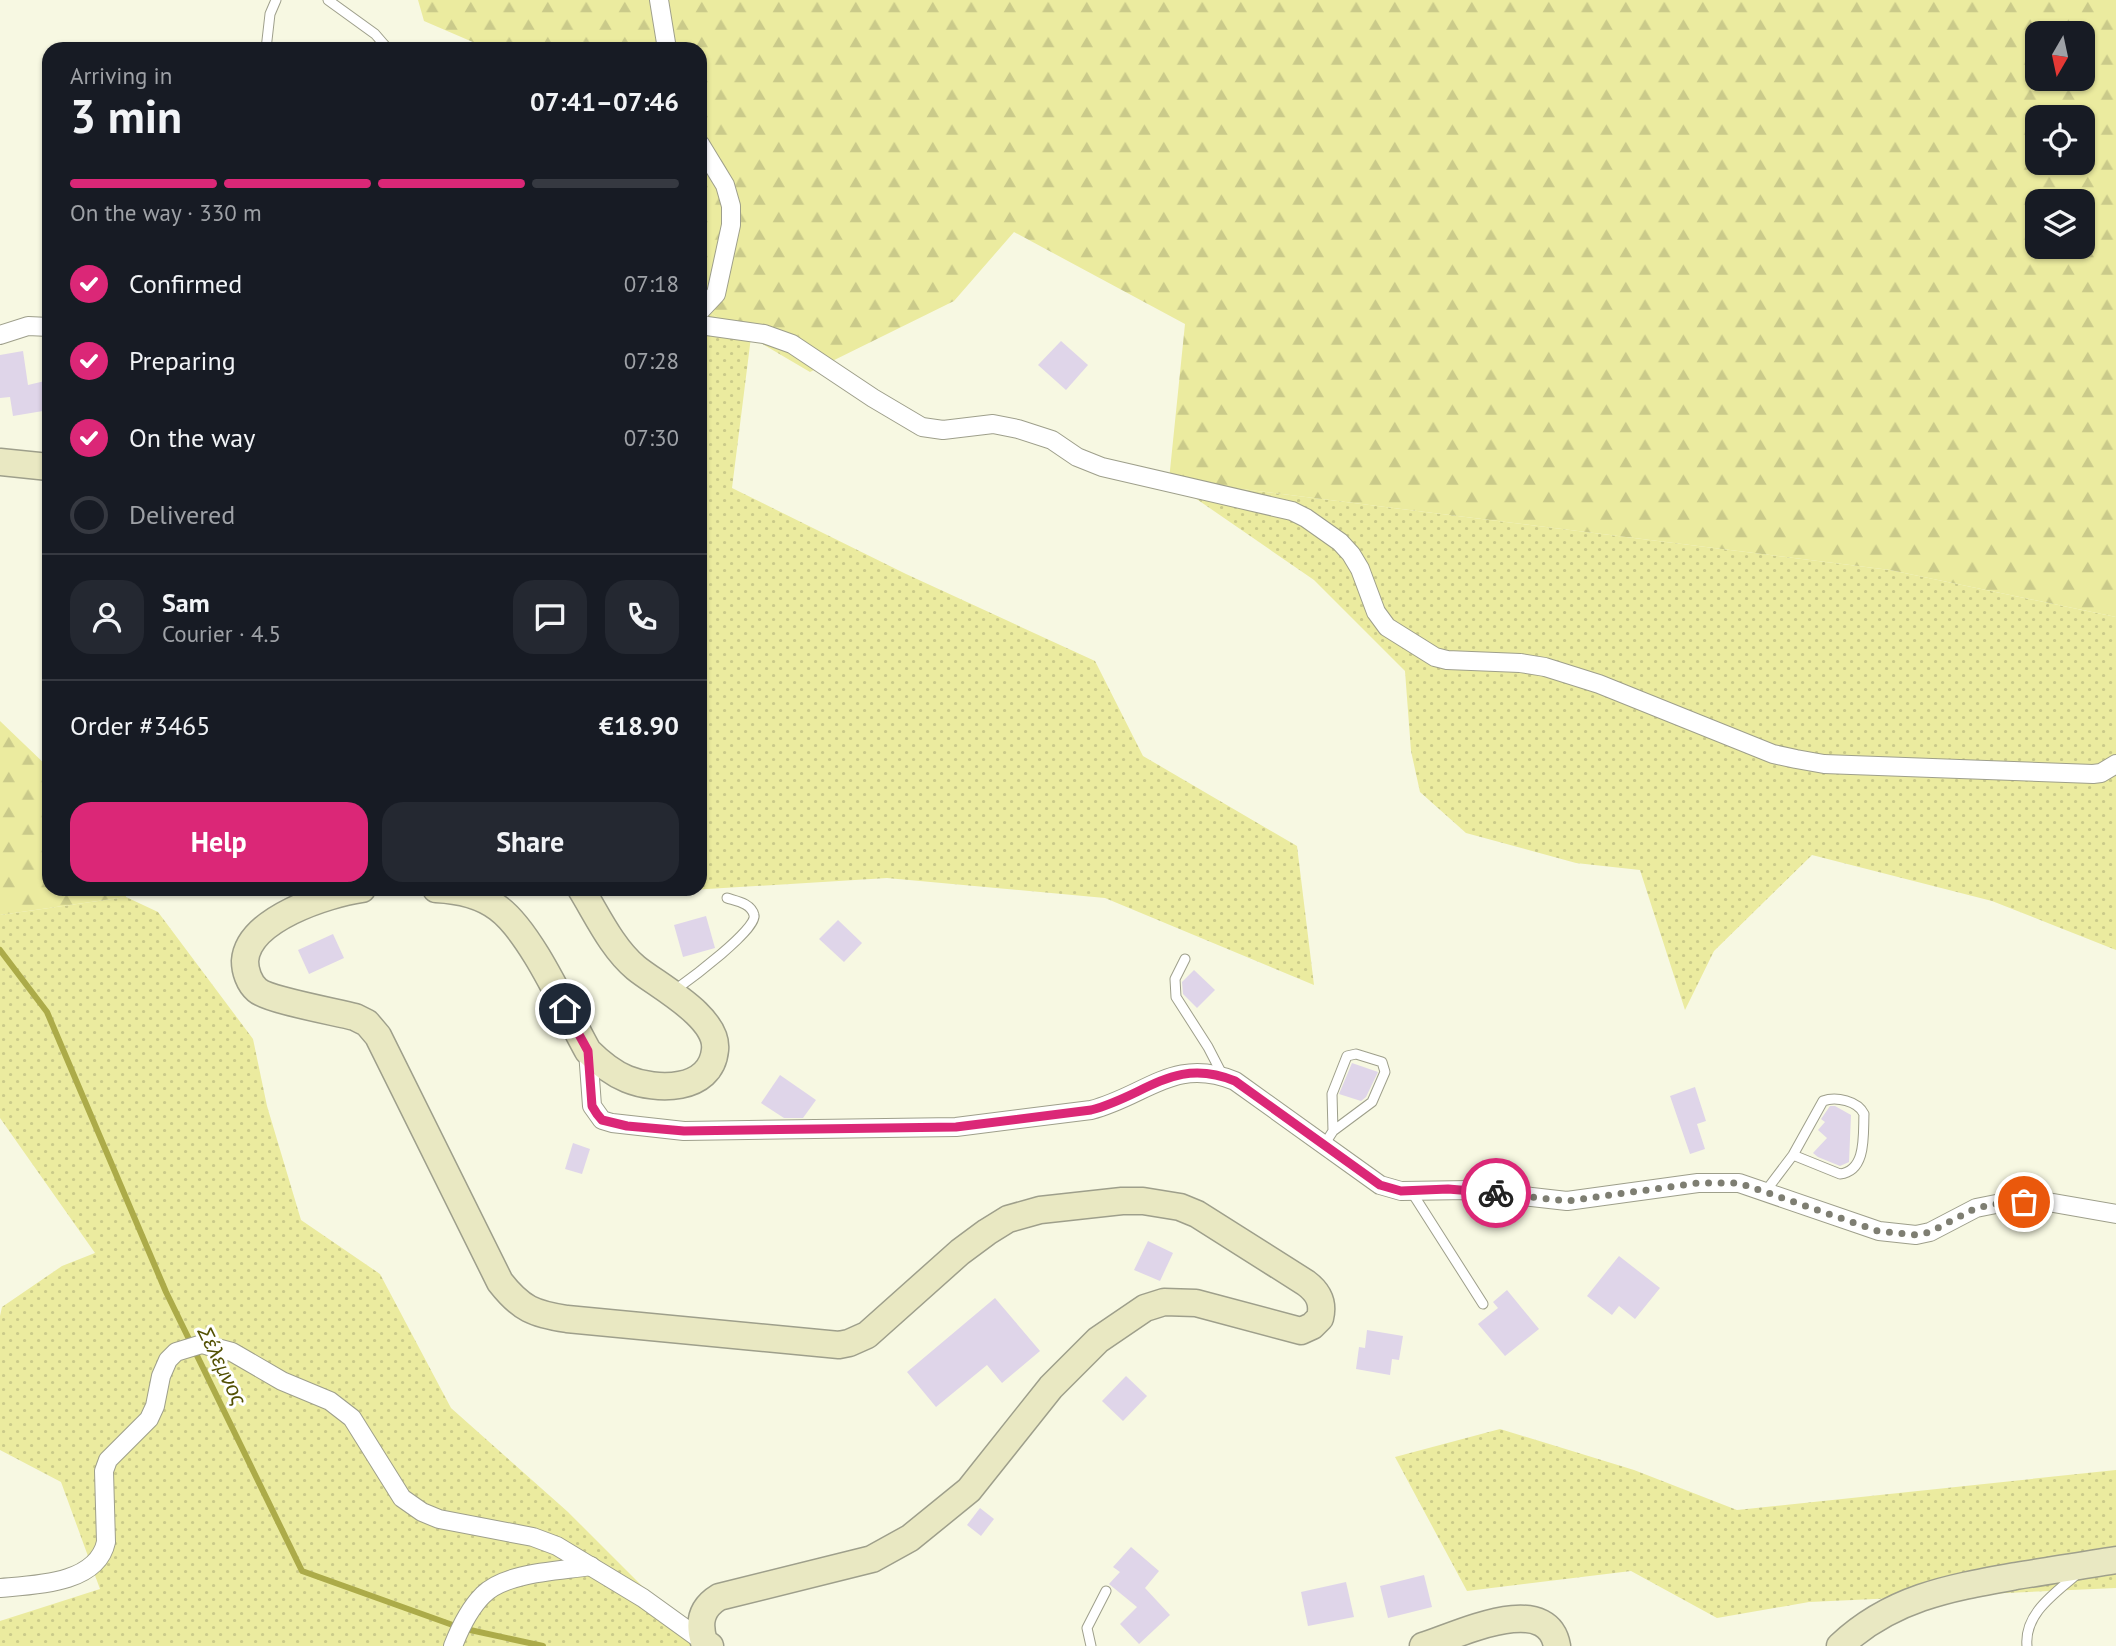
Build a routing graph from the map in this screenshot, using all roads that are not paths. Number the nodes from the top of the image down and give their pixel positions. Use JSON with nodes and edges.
{"nodes":[{"id":1,"x":276,"y":0,"type":"edge"},
{"id":2,"x":328,"y":0,"type":"edge"},
{"id":3,"x":659,"y":0,"type":"edge"},
{"id":4,"x":267,"y":42,"type":"edge"},
{"id":5,"x":382,"y":42,"type":"edge"},
{"id":6,"x":666,"y":42,"type":"edge"},
{"id":7,"x":707,"y":155,"type":"edge"},
{"id":8,"x":707,"y":304,"type":"edge"},
{"id":9,"x":707,"y":326,"type":"edge"},
{"id":10,"x":42,"y":327,"type":"edge"},
{"id":11,"x":0,"y":335,"type":"edge"},
{"id":12,"x":0,"y":462,"type":"edge"},
{"id":13,"x":42,"y":466,"type":"edge"},
{"id":14,"x":2116,"y":764,"type":"edge"},
{"id":15,"x":331,"y":896,"type":"edge"},
{"id":16,"x":473,"y":896,"type":"edge"},
{"id":17,"x":585,"y":896,"type":"edge"},
{"id":18,"x":727,"y":898,"type":"dead end"},
{"id":19,"x":1185,"y":959,"type":"dead end"},
{"id":20,"x":672,"y":993,"type":"junction"},
{"id":21,"x":588,"y":1051,"type":"junction"},
{"id":22,"x":1223,"y":1076,"type":"junction"},
{"id":23,"x":1329,"y":1138,"type":"junction"},
{"id":24,"x":1793,"y":1155,"type":"junction"},
{"id":25,"x":1411,"y":1191,"type":"junction"},
{"id":26,"x":1766,"y":1192,"type":"junction"},
{"id":27,"x":2116,"y":1214,"type":"edge"},
{"id":28,"x":1483,"y":1304,"type":"dead end"},
{"id":29,"x":2116,"y":1560,"type":"edge"},
{"id":30,"x":2087,"y":1564,"type":"junction"},
{"id":31,"x":591,"y":1566,"type":"junction"},
{"id":32,"x":0,"y":1588,"type":"edge"},
{"id":33,"x":1106,"y":1591,"type":"dead end"},
{"id":34,"x":707,"y":1644,"type":"edge"},
{"id":35,"x":453,"y":1646,"type":"edge"},
{"id":36,"x":1091,"y":1646,"type":"edge"},
{"id":37,"x":1423,"y":1646,"type":"edge"},
{"id":38,"x":1557,"y":1646,"type":"edge"},
{"id":39,"x":1840,"y":1646,"type":"edge"},
{"id":40,"x":2027,"y":1646,"type":"edge"}],
"edges":[{"from":1,"to":4,"type":"lane"},
{"from":2,"to":5,"type":"lane"},
{"from":3,"to":6,"type":"street"},
{"from":7,"to":8,"type":"street"},
{"from":9,"to":14,"type":"street"},
{"from":10,"to":11,"type":"street"},
{"from":12,"to":13,"type":"main road"},
{"from":15,"to":34,"type":"main road"},
{"from":16,"to":21,"type":"main road"},
{"from":17,"to":20,"type":"main road"},
{"from":18,"to":20,"type":"lane"},
{"from":19,"to":22,"type":"lane"},
{"from":20,"to":21,"type":"main road"},
{"from":21,"to":22,"type":"street"},
{"from":22,"to":23,"type":"street"},
{"from":23,"to":23,"type":"lane"},
{"from":23,"to":25,"type":"street"},
{"from":24,"to":24,"type":"lane"},
{"from":24,"to":26,"type":"lane"},
{"from":25,"to":26,"type":"street"},
{"from":25,"to":28,"type":"lane"},
{"from":26,"to":27,"type":"street"},
{"from":29,"to":30,"type":"main road"},
{"from":30,"to":39,"type":"main road"},
{"from":30,"to":40,"type":"lane"},
{"from":31,"to":32,"type":"street"},
{"from":31,"to":34,"type":"street"},
{"from":31,"to":35,"type":"street"},
{"from":33,"to":36,"type":"lane"},
{"from":37,"to":38,"type":"main road"}]}
